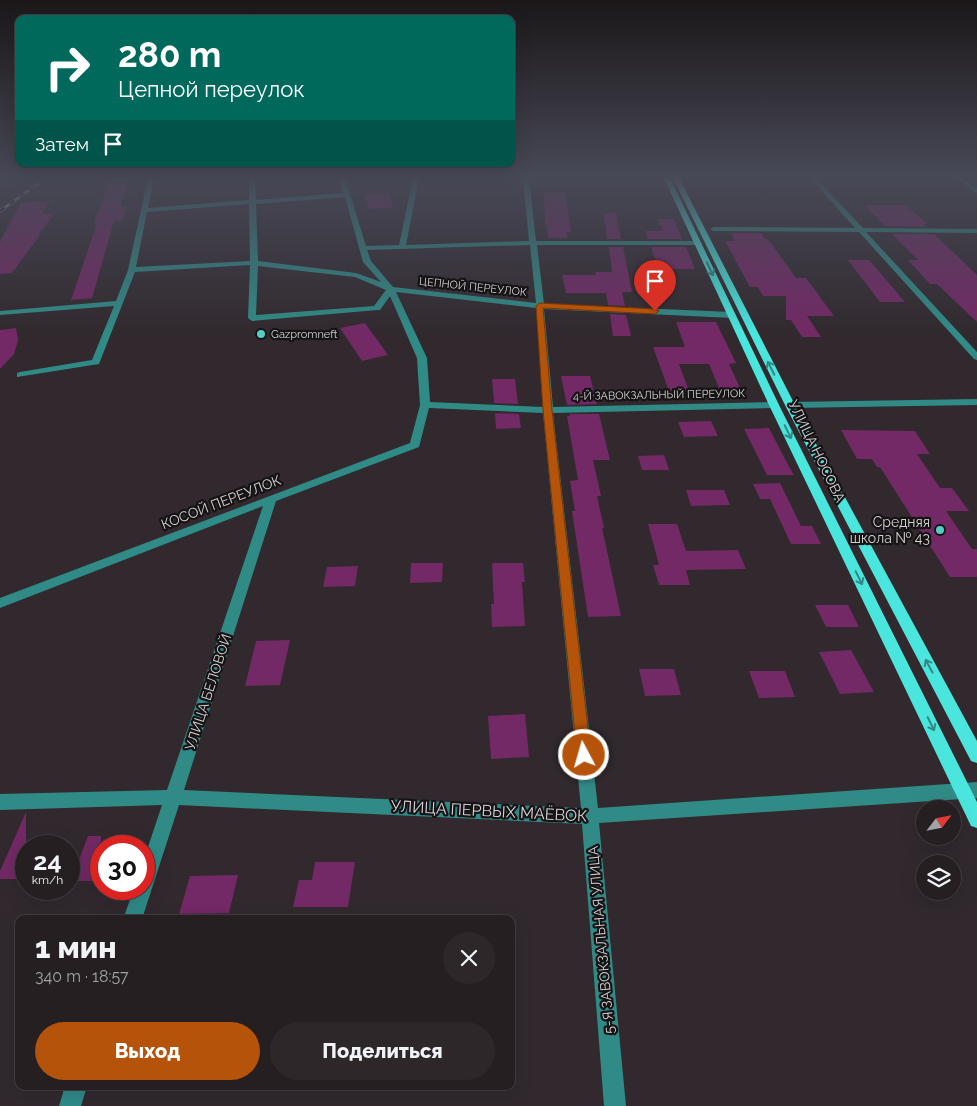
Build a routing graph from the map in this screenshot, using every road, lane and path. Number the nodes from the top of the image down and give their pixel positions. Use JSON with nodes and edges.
{"nodes":[{"id":1,"x":140,"y":230,"type":"edge"},
{"id":2,"x":253,"y":230,"type":"edge"},
{"id":3,"x":358,"y":230,"type":"edge"},
{"id":4,"x":406,"y":230,"type":"edge"},
{"id":5,"x":532,"y":230,"type":"edge"},
{"id":6,"x":695,"y":230,"type":"edge"},
{"id":7,"x":697,"y":230,"type":"edge"},
{"id":8,"x":803,"y":230,"type":"edge"},
{"id":9,"x":860,"y":230,"type":"junction"},
{"id":10,"x":977,"y":231,"type":"edge"},
{"id":11,"x":533,"y":243,"type":"junction"},
{"id":12,"x":703,"y":243,"type":"junction"},
{"id":13,"x":402,"y":247,"type":"junction"},
{"id":14,"x":363,"y":248,"type":"junction"},
{"id":15,"x":254,"y":263,"type":"junction"},
{"id":16,"x":132,"y":270,"type":"junction"},
{"id":17,"x":391,"y":289,"type":"junction"},
{"id":18,"x":119,"y":303,"type":"junction"},
{"id":19,"x":540,"y":306,"type":"junction"},
{"id":20,"x":0,"y":313,"type":"edge"},
{"id":21,"x":732,"y":315,"type":"junction"},
{"id":22,"x":745,"y":316,"type":"junction"},
{"id":23,"x":977,"y":357,"type":"edge"},
{"id":24,"x":20,"y":375,"type":"dead end"},
{"id":25,"x":977,"y":402,"type":"edge"},
{"id":26,"x":425,"y":405,"type":"junction"},
{"id":27,"x":774,"y":405,"type":"junction"},
{"id":28,"x":790,"y":405,"type":"junction"},
{"id":29,"x":548,"y":410,"type":"junction"},
{"id":30,"x":271,"y":498,"type":"junction"},
{"id":31,"x":0,"y":603,"type":"edge"},
{"id":32,"x":977,"y":756,"type":"edge"},
{"id":33,"x":970,"y":790,"type":"edge"},
{"id":34,"x":174,"y":797,"type":"junction"},
{"id":35,"x":0,"y":802,"type":"edge"},
{"id":36,"x":590,"y":816,"type":"junction"},
{"id":37,"x":977,"y":820,"type":"edge"},
{"id":38,"x":155,"y":853,"type":"edge"},
{"id":39,"x":138,"y":900,"type":"edge"},
{"id":40,"x":133,"y":915,"type":"edge"},
{"id":41,"x":75,"y":1090,"type":"edge"},
{"id":42,"x":70,"y":1106,"type":"edge"},
{"id":43,"x":615,"y":1106,"type":"edge"}],
"edges":[{"from":1,"to":16,"type":"street"},
{"from":2,"to":15,"type":"street"},
{"from":3,"to":14,"type":"street"},
{"from":4,"to":13,"type":"street"},
{"from":5,"to":11,"type":"street","name":"5-Я ЗАВОКЗАЛЬНАЯ УЛИЦА"},
{"from":6,"to":12,"type":"main road","name":"УЛИЦА НОСОВА"},
{"from":7,"to":12,"type":"main road","name":"УЛИЦА НОСОВА"},
{"from":8,"to":9,"type":"street"},
{"from":9,"to":10,"type":"street"},
{"from":9,"to":23,"type":"street"},
{"from":11,"to":12,"type":"street"},
{"from":11,"to":13,"type":"street"},
{"from":11,"to":19,"type":"street","name":"5-Я ЗАВОКЗАЛЬНАЯ УЛИЦА"},
{"from":12,"to":21,"type":"main road","name":"УЛИЦА НОСОВА","one_way":true},
{"from":12,"to":22,"type":"main road","name":"УЛИЦА НОСОВА"},
{"from":13,"to":14,"type":"street"},
{"from":14,"to":17,"type":"street"},
{"from":15,"to":16,"type":"street","name":"ЦЕПНОЙ ПЕРЕУЛОК"},
{"from":15,"to":17,"type":"street","name":"ЦЕПНОЙ ПЕРЕУЛОК"},
{"from":15,"to":17,"type":"street"},
{"from":16,"to":18,"type":"street"},
{"from":17,"to":19,"type":"street","name":"ЦЕПНОЙ ПЕРЕУЛОК"},
{"from":17,"to":26,"type":"street"},
{"from":18,"to":20,"type":"street"},
{"from":18,"to":24,"type":"street"},
{"from":19,"to":21,"type":"street","name":"ЦЕПНОЙ ПЕРЕУЛОК"},
{"from":19,"to":29,"type":"street","name":"5-Я ЗАВОКЗАЛЬНАЯ УЛИЦА"},
{"from":21,"to":22,"type":"main road"},
{"from":21,"to":27,"type":"main road","name":"УЛИЦА НОСОВА"},
{"from":28,"to":22,"type":"main road","name":"УЛИЦА НОСОВА","one_way":true},
{"from":25,"to":28,"type":"street"},
{"from":26,"to":29,"type":"street","name":"4-Й ЗАВОКЗАЛЬНЫЙ ПЕРЕУЛОК"},
{"from":26,"to":30,"type":"street","name":"КОСОЙ ПЕРЕУЛОК"},
{"from":27,"to":28,"type":"main road"},
{"from":27,"to":29,"type":"street","name":"4-Й ЗАВОКЗАЛЬНЫЙ ПЕРЕУЛОК"},
{"from":27,"to":33,"type":"main road","name":"УЛИЦА НОСОВА","one_way":true},
{"from":32,"to":28,"type":"main road","name":"УЛИЦА НОСОВА","one_way":true},
{"from":29,"to":36,"type":"street","name":"5-Я ЗАВОКЗАЛЬНАЯ УЛИЦА"},
{"from":30,"to":31,"type":"street","name":"КОСОЙ ПЕРЕУЛОК"},
{"from":30,"to":34,"type":"street","name":"УЛИЦА БЕЛОВОЙ"},
{"from":33,"to":36,"type":"street","name":"УЛИЦА ПЕРВЫХ МАЁВОК"},
{"from":33,"to":37,"type":"main road","name":"УЛИЦА НОСОВА"},
{"from":34,"to":35,"type":"street","name":"УЛИЦА ПЕРВЫХ МАЁВОК"},
{"from":34,"to":36,"type":"street","name":"УЛИЦА ПЕРВЫХ МАЁВОК"},
{"from":34,"to":38,"type":"street","name":"УЛИЦА БЕЛОВОЙ"},
{"from":36,"to":43,"type":"street","name":"5-Я ЗАВОКЗАЛЬНАЯ УЛИЦА"},
{"from":39,"to":40,"type":"street"},
{"from":41,"to":42,"type":"street"}]}
